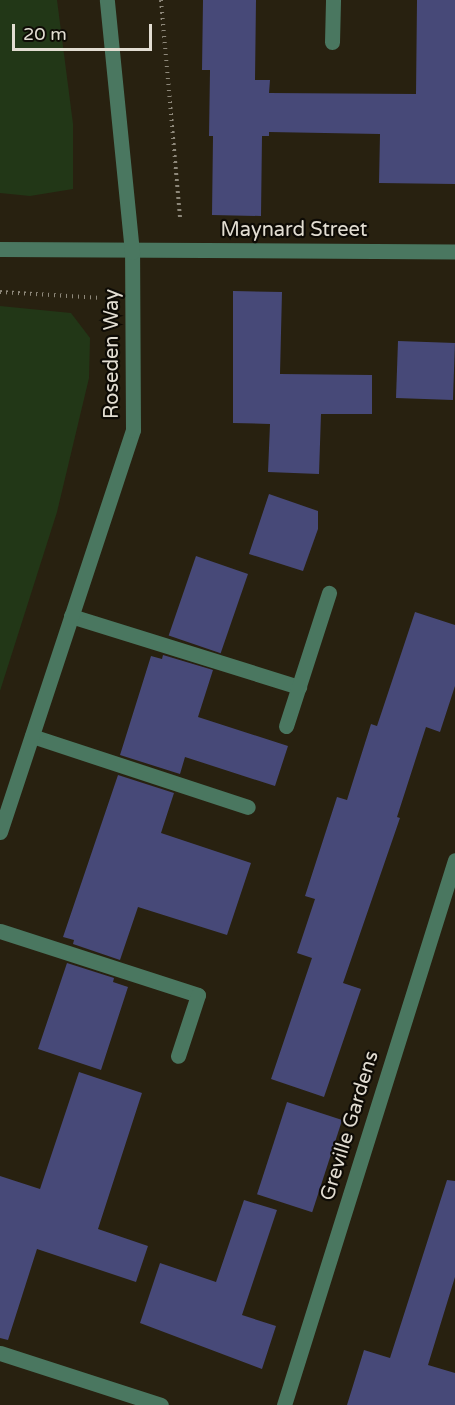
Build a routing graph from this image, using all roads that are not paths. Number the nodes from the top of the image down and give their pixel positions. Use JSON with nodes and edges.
{"nodes":[{"id":1,"x":107,"y":0,"type":"edge"},
{"id":2,"x":333,"y":0,"type":"edge"},
{"id":3,"x":332,"y":42,"type":"dead end"},
{"id":4,"x":0,"y":249,"type":"edge"},
{"id":5,"x":455,"y":251,"type":"edge"},
{"id":6,"x":132,"y":252,"type":"junction"},
{"id":7,"x":329,"y":593,"type":"dead end"},
{"id":8,"x":71,"y":616,"type":"junction"},
{"id":9,"x":299,"y":687,"type":"junction"},
{"id":10,"x":286,"y":726,"type":"dead end"},
{"id":11,"x":32,"y":736,"type":"junction"},
{"id":12,"x":248,"y":807,"type":"dead end"},
{"id":13,"x":0,"y":832,"type":"edge"},
{"id":14,"x":455,"y":860,"type":"edge"},
{"id":15,"x":0,"y":931,"type":"edge"},
{"id":16,"x":178,"y":1056,"type":"dead end"},
{"id":17,"x":0,"y":1353,"type":"edge"},
{"id":18,"x":161,"y":1405,"type":"edge"},
{"id":19,"x":284,"y":1405,"type":"edge"}],
"edges":[{"from":1,"to":6,"type":"street","name":"Roseden Way"},
{"from":2,"to":3,"type":"street"},
{"from":4,"to":6,"type":"street","name":"Maynard Street"},
{"from":5,"to":6,"type":"street","name":"Maynard Street"},
{"from":6,"to":8,"type":"street","name":"Roseden Way"},
{"from":7,"to":9,"type":"street"},
{"from":8,"to":9,"type":"street"},
{"from":8,"to":11,"type":"street","name":"Roseden Way"},
{"from":9,"to":10,"type":"street"},
{"from":11,"to":12,"type":"street"},
{"from":11,"to":13,"type":"street","name":"Roseden Way"},
{"from":14,"to":19,"type":"street","name":"Greville Gardens"},
{"from":15,"to":16,"type":"street"},
{"from":17,"to":18,"type":"street"}]}
